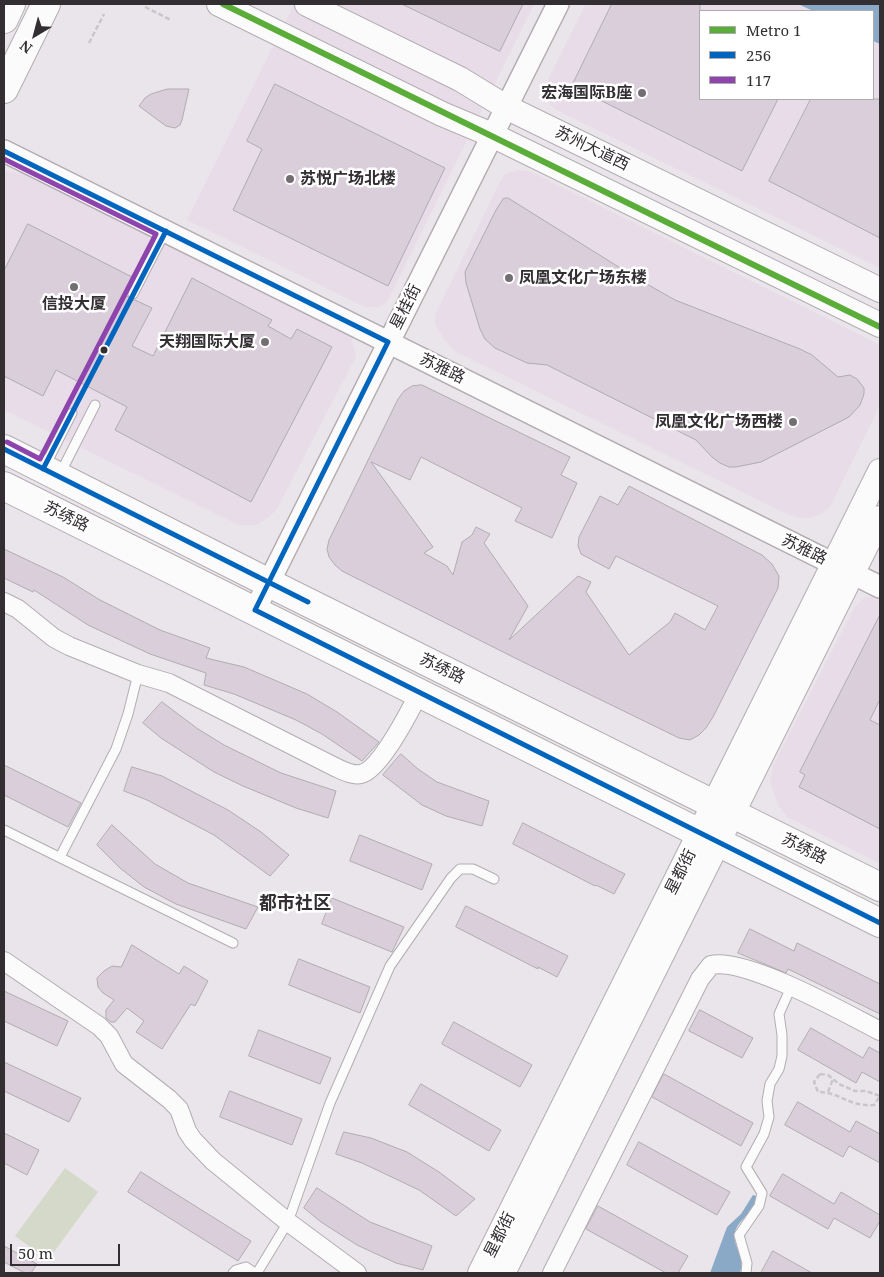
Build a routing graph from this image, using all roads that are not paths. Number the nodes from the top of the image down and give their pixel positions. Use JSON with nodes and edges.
{"nodes":[{"id":1,"x":11,"y":4,"type":"edge"},
{"id":2,"x":46,"y":4,"type":"edge"},
{"id":3,"x":219,"y":4,"type":"edge"},
{"id":4,"x":307,"y":4,"type":"edge"},
{"id":5,"x":558,"y":4,"type":"edge"},
{"id":6,"x":4,"y":19,"type":"edge"},
{"id":7,"x":4,"y":89,"type":"edge"},
{"id":8,"x":506,"y":107,"type":"junction"},
{"id":9,"x":492,"y":135,"type":"junction"},
{"id":10,"x":4,"y":151,"type":"edge"},
{"id":11,"x":166,"y":231,"type":"junction"},
{"id":12,"x":880,"y":290,"type":"edge"},
{"id":13,"x":133,"y":294,"type":"dead end"},
{"id":14,"x":880,"y":325,"type":"edge"},
{"id":15,"x":388,"y":342,"type":"junction"},
{"id":16,"x":95,"y":405,"type":"dead end"},
{"id":17,"x":72,"y":413,"type":"dead end"},
{"id":18,"x":4,"y":449,"type":"edge"},
{"id":19,"x":880,"y":471,"type":"edge"},
{"id":20,"x":51,"y":473,"type":"junction"},
{"id":21,"x":4,"y":486,"type":"edge"},
{"id":22,"x":880,"y":518,"type":"edge"},
{"id":23,"x":843,"y":569,"type":"junction"},
{"id":24,"x":268,"y":583,"type":"junction"},
{"id":25,"x":880,"y":587,"type":"edge"},
{"id":26,"x":4,"y":602,"type":"edge"},
{"id":27,"x":255,"y":610,"type":"junction"},
{"id":28,"x":138,"y":674,"type":"junction"},
{"id":29,"x":419,"y":693,"type":"junction"},
{"id":30,"x":724,"y":809,"type":"junction"},
{"id":31,"x":4,"y":830,"type":"edge"},
{"id":32,"x":710,"y":838,"type":"junction"},
{"id":33,"x":60,"y":857,"type":"junction"},
{"id":34,"x":494,"y":879,"type":"dead end"},
{"id":35,"x":880,"y":887,"type":"edge"},
{"id":36,"x":880,"y":924,"type":"edge"},
{"id":37,"x":233,"y":943,"type":"dead end"},
{"id":38,"x":4,"y":961,"type":"edge"},
{"id":39,"x":791,"y":987,"type":"junction"},
{"id":40,"x":880,"y":1031,"type":"edge"},
{"id":41,"x":288,"y":1222,"type":"junction"},
{"id":42,"x":233,"y":1273,"type":"edge"},
{"id":43,"x":256,"y":1273,"type":"edge"},
{"id":44,"x":357,"y":1273,"type":"edge"},
{"id":45,"x":480,"y":1273,"type":"edge"},
{"id":46,"x":503,"y":1273,"type":"edge"},
{"id":47,"x":552,"y":1273,"type":"edge"},
{"id":48,"x":746,"y":1273,"type":"edge"}],
"edges":[{"from":1,"to":6,"type":"main road"},
{"from":2,"to":7,"type":"main road"},
{"from":3,"to":9,"type":"main road","name":"苏州大道西"},
{"from":4,"to":8,"type":"main road","name":"苏州大道西"},
{"from":5,"to":8,"type":"street","name":"星桂街"},
{"from":8,"to":9,"type":"street","name":"星桂街"},
{"from":8,"to":12,"type":"main road","name":"苏州大道西"},
{"from":9,"to":14,"type":"main road","name":"苏州大道西"},
{"from":9,"to":15,"type":"street","name":"星桂街"},
{"from":10,"to":11,"type":"street","name":"苏雅路"},
{"from":11,"to":13,"type":"lane"},
{"from":11,"to":15,"type":"street","name":"苏雅路"},
{"from":15,"to":23,"type":"street","name":"苏雅路"},
{"from":15,"to":24,"type":"street","name":"星桂街"},
{"from":16,"to":20,"type":"lane"},
{"from":17,"to":20,"type":"lane"},
{"from":18,"to":20,"type":"main road","name":"苏绣路"},
{"from":19,"to":23,"type":"main road","name":"星都街"},
{"from":20,"to":24,"type":"main road","name":"苏绣路"},
{"from":21,"to":27,"type":"main road","name":"苏绣路"},
{"from":22,"to":23,"type":"main road","name":"星都街"},
{"from":23,"to":25,"type":"street","name":"苏雅路"},
{"from":23,"to":30,"type":"main road","name":"星都街"},
{"from":24,"to":27,"type":"street","name":"星桂街"},
{"from":24,"to":30,"type":"main road","name":"苏绣路"},
{"from":26,"to":28,"type":"street"},
{"from":27,"to":29,"type":"main road","name":"苏绣路"},
{"from":28,"to":29,"type":"street"},
{"from":28,"to":33,"type":"lane"},
{"from":29,"to":32,"type":"main road","name":"苏绣路"},
{"from":30,"to":32,"type":"main road","name":"星都街"},
{"from":30,"to":35,"type":"main road","name":"苏绣路"},
{"from":31,"to":33,"type":"lane"},
{"from":32,"to":36,"type":"main road","name":"苏绣路"},
{"from":32,"to":45,"type":"main road","name":"星都街"},
{"from":32,"to":46,"type":"main road","name":"星都街"},
{"from":33,"to":37,"type":"lane"},
{"from":34,"to":41,"type":"lane"},
{"from":38,"to":41,"type":"street"},
{"from":39,"to":40,"type":"street"},
{"from":39,"to":47,"type":"street"},
{"from":39,"to":48,"type":"lane"},
{"from":41,"to":43,"type":"lane"},
{"from":41,"to":44,"type":"street"},
{"from":42,"to":43,"type":"lane"}]}
